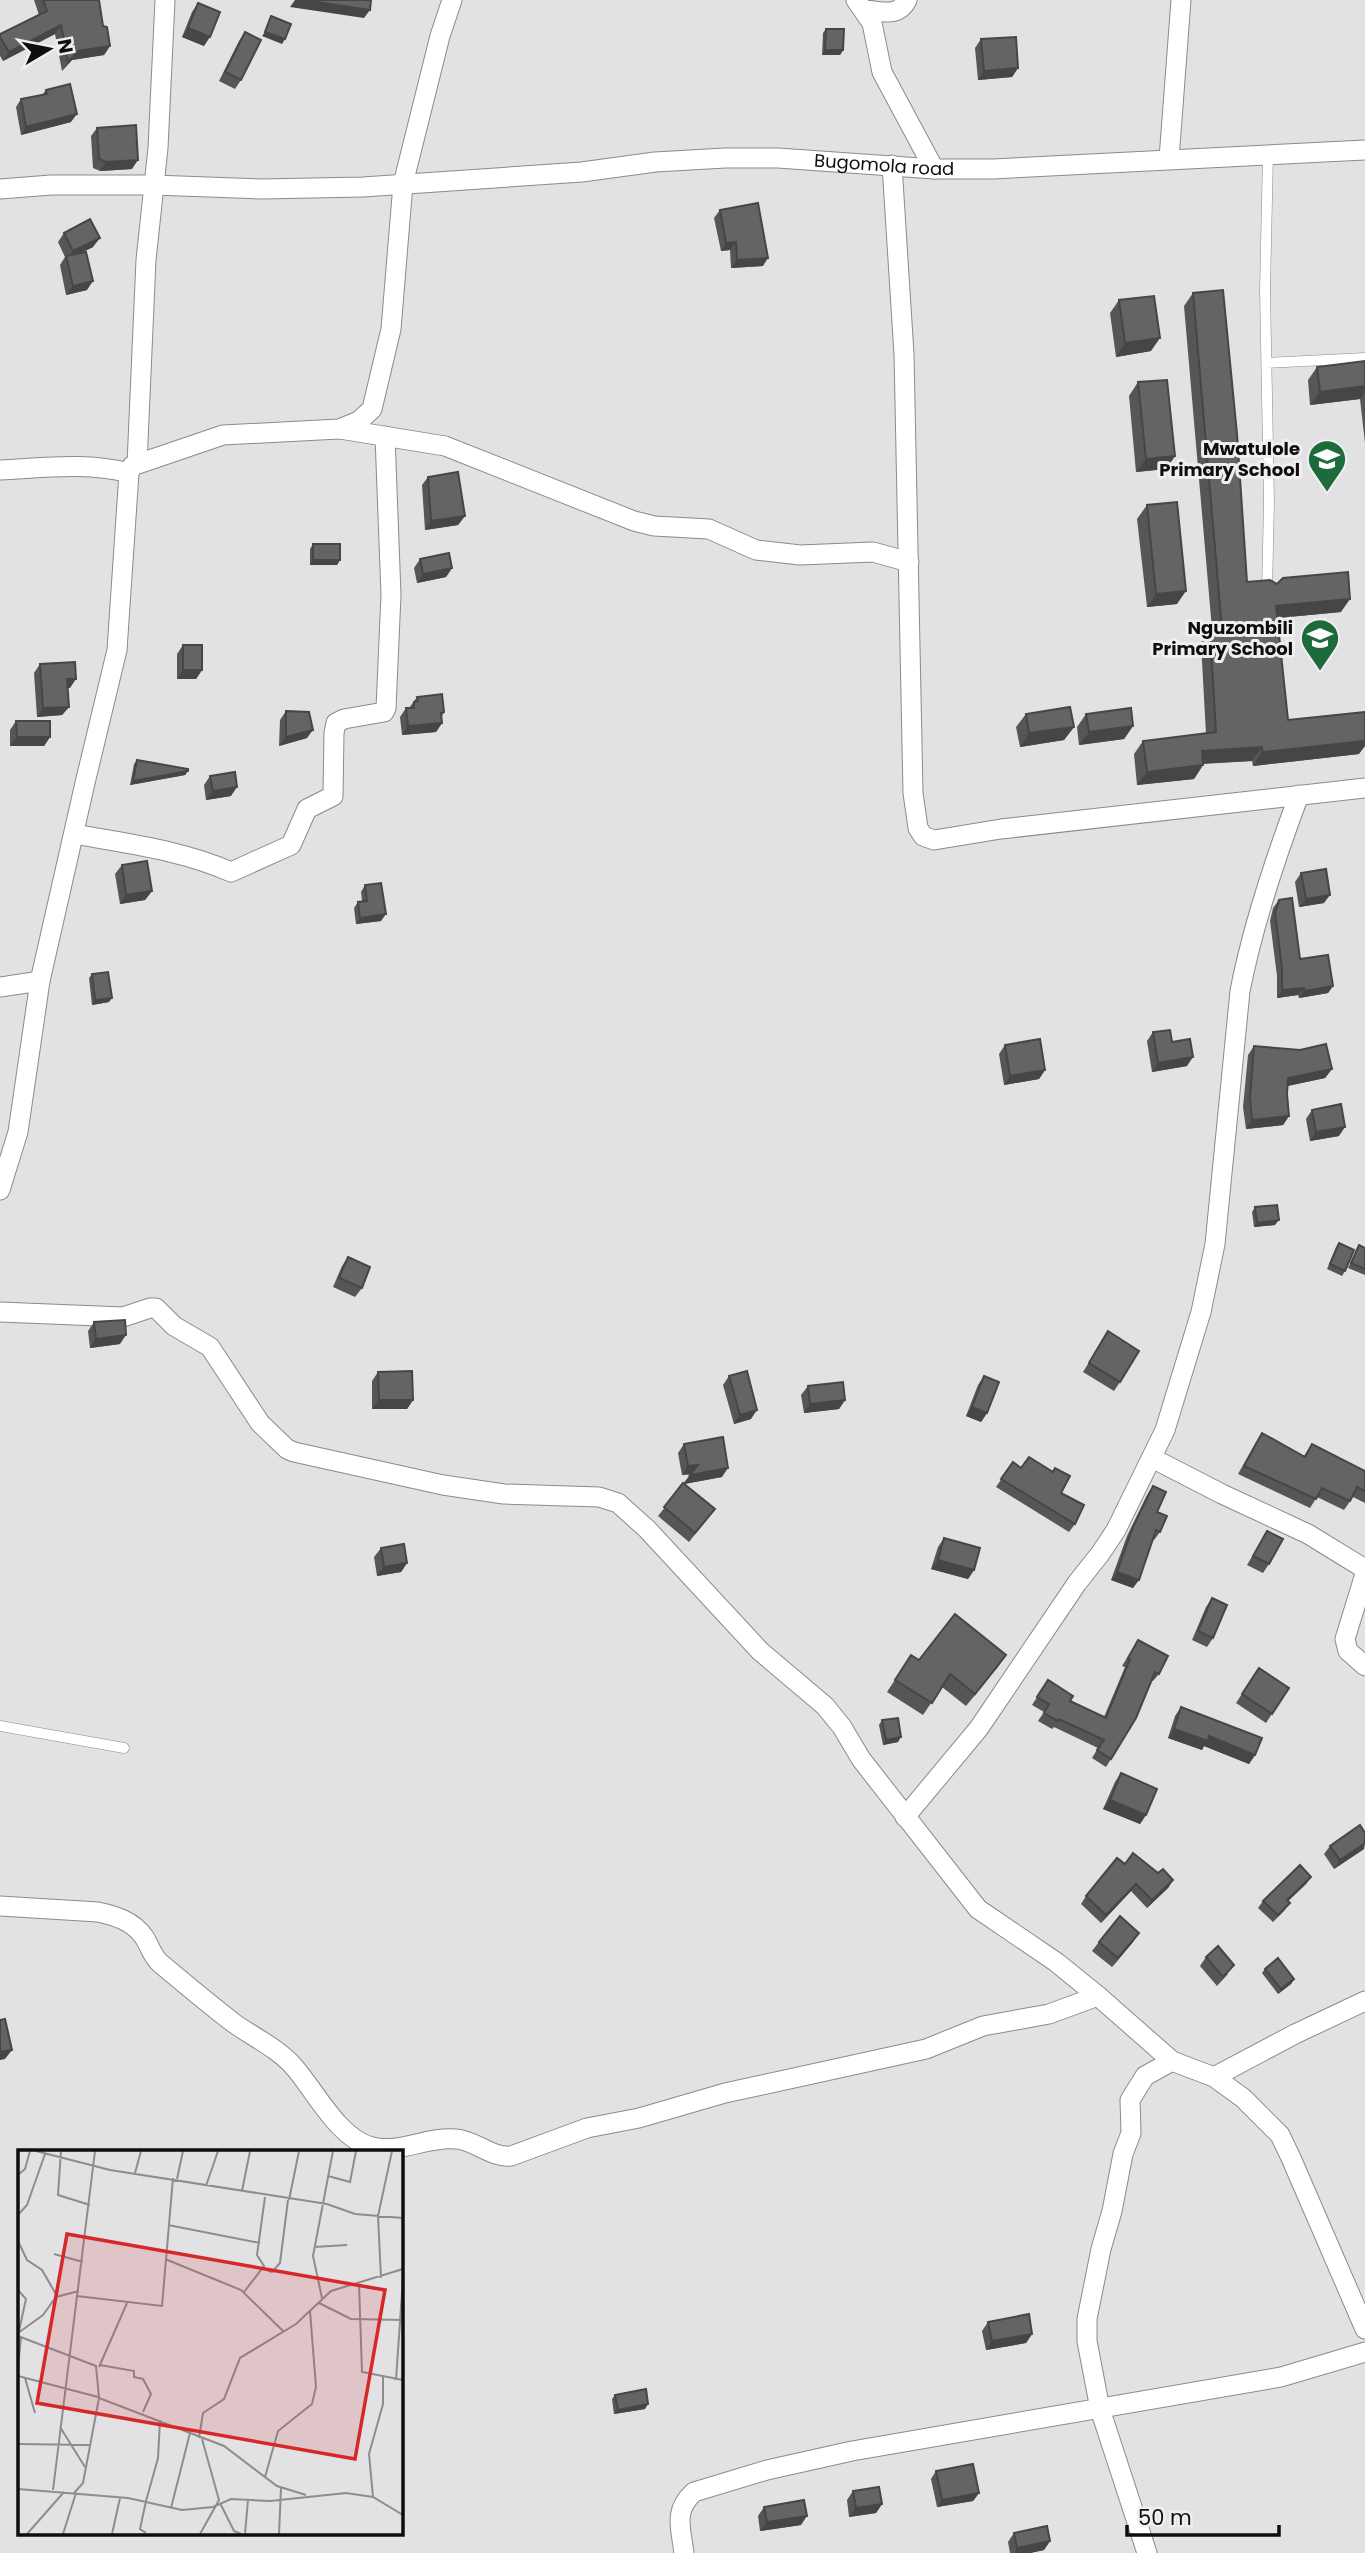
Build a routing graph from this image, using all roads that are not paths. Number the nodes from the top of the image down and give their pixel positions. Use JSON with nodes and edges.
{"nodes":[{"id":1,"x":165,"y":0,"type":"edge"},
{"id":2,"x":452,"y":0,"type":"edge"},
{"id":3,"x":907,"y":0,"type":"edge"},
{"id":4,"x":1181,"y":0,"type":"edge"},
{"id":5,"x":861,"y":5,"type":"edge"},
{"id":6,"x":1365,"y":150,"type":"edge"},
{"id":7,"x":1268,"y":154,"type":"junction"},
{"id":8,"x":1169,"y":159,"type":"junction"},
{"id":9,"x":892,"y":165,"type":"junction"},
{"id":10,"x":934,"y":169,"type":"junction"},
{"id":11,"x":403,"y":184,"type":"junction"},
{"id":12,"x":153,"y":185,"type":"junction"},
{"id":13,"x":0,"y":189,"type":"edge"},
{"id":14,"x":1365,"y":358,"type":"edge"},
{"id":15,"x":1267,"y":363,"type":"junction"},
{"id":16,"x":339,"y":429,"type":"junction"},
{"id":17,"x":385,"y":436,"type":"junction"},
{"id":18,"x":133,"y":468,"type":"junction"},
{"id":19,"x":0,"y":470,"type":"edge"},
{"id":20,"x":909,"y":562,"type":"junction"},
{"id":21,"x":1267,"y":590,"type":"edge"},
{"id":22,"x":1365,"y":788,"type":"edge"},
{"id":23,"x":1299,"y":795,"type":"junction"},
{"id":24,"x":75,"y":834,"type":"junction"},
{"id":25,"x":40,"y":981,"type":"junction"},
{"id":26,"x":0,"y":987,"type":"edge"},
{"id":27,"x":0,"y":1190,"type":"edge"},
{"id":28,"x":0,"y":1312,"type":"edge"},
{"id":29,"x":1152,"y":1458,"type":"junction"},
{"id":30,"x":1365,"y":1569,"type":"edge"},
{"id":31,"x":1365,"y":1574,"type":"edge"},
{"id":32,"x":1365,"y":1666,"type":"edge"},
{"id":33,"x":0,"y":1727,"type":"edge"},
{"id":34,"x":124,"y":1748,"type":"dead end"},
{"id":35,"x":905,"y":1817,"type":"junction"},
{"id":36,"x":0,"y":1906,"type":"edge"},
{"id":37,"x":1098,"y":1996,"type":"junction"},
{"id":38,"x":1365,"y":2001,"type":"edge"},
{"id":39,"x":1172,"y":2062,"type":"junction"},
{"id":40,"x":1214,"y":2077,"type":"junction"},
{"id":41,"x":1365,"y":2329,"type":"edge"},
{"id":42,"x":1365,"y":2352,"type":"edge"},
{"id":43,"x":1100,"y":2409,"type":"junction"},
{"id":44,"x":684,"y":2553,"type":"edge"},
{"id":45,"x":1147,"y":2553,"type":"edge"}],
"edges":[{"from":1,"to":12,"type":"street"},
{"from":2,"to":11,"type":"street"},
{"from":3,"to":5,"type":"street"},
{"from":4,"to":8,"type":"street"},
{"from":5,"to":10,"type":"street"},
{"from":6,"to":7,"type":"street","name":"Bugomola road"},
{"from":7,"to":8,"type":"street","name":"Bugomola road"},
{"from":7,"to":15,"type":"lane"},
{"from":8,"to":10,"type":"street","name":"Bugomola road"},
{"from":9,"to":10,"type":"street","name":"Bugomola road"},
{"from":9,"to":11,"type":"street","name":"Bugomola road"},
{"from":9,"to":20,"type":"street"},
{"from":11,"to":12,"type":"street","name":"Bugomola road"},
{"from":11,"to":16,"type":"street"},
{"from":12,"to":13,"type":"street","name":"Bugomola road"},
{"from":12,"to":18,"type":"street"},
{"from":14,"to":15,"type":"lane"},
{"from":15,"to":21,"type":"lane"},
{"from":16,"to":17,"type":"street"},
{"from":16,"to":18,"type":"street"},
{"from":17,"to":20,"type":"street"},
{"from":17,"to":24,"type":"street"},
{"from":18,"to":19,"type":"street"},
{"from":18,"to":24,"type":"street"},
{"from":20,"to":23,"type":"street"},
{"from":22,"to":23,"type":"street"},
{"from":23,"to":29,"type":"street"},
{"from":24,"to":25,"type":"street"},
{"from":25,"to":26,"type":"street"},
{"from":25,"to":27,"type":"street"},
{"from":28,"to":35,"type":"street"},
{"from":29,"to":30,"type":"street"},
{"from":29,"to":35,"type":"street"},
{"from":31,"to":32,"type":"street"},
{"from":33,"to":34,"type":"lane"},
{"from":35,"to":37,"type":"street"},
{"from":36,"to":37,"type":"street"},
{"from":37,"to":39,"type":"street"},
{"from":38,"to":40,"type":"street"},
{"from":39,"to":40,"type":"street"},
{"from":39,"to":43,"type":"street"},
{"from":40,"to":41,"type":"street"},
{"from":42,"to":43,"type":"street"},
{"from":43,"to":44,"type":"street"},
{"from":43,"to":45,"type":"street"}]}
